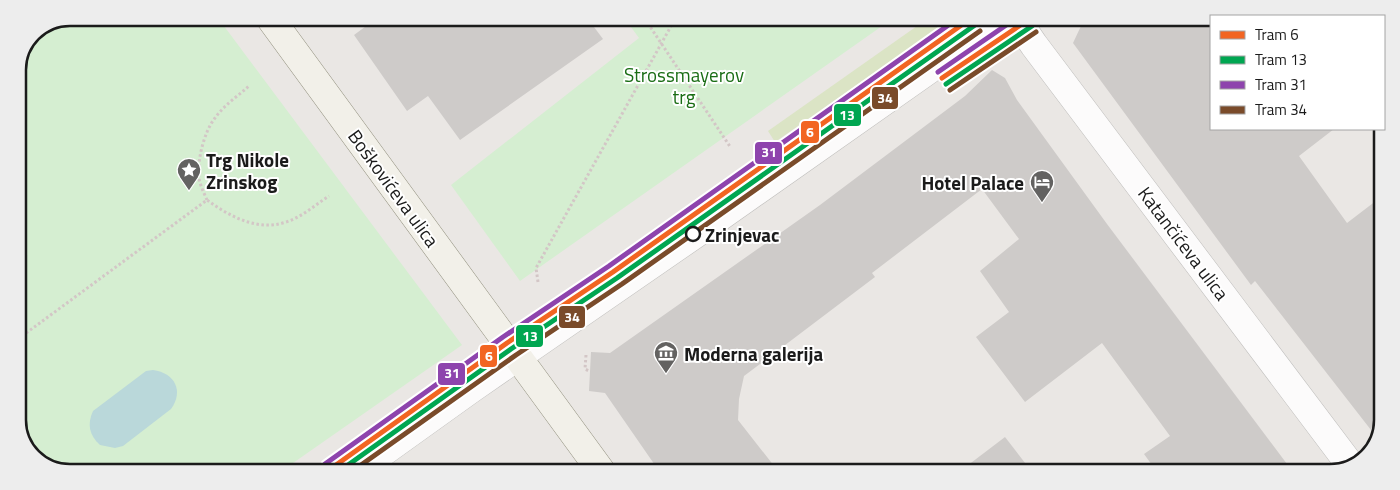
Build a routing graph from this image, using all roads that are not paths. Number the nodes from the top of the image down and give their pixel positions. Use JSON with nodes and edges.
{"nodes":[{"id":1,"x":276,"y":26,"type":"edge"},
{"id":2,"x":992,"y":26,"type":"edge"},
{"id":3,"x":1021,"y":26,"type":"edge"},
{"id":4,"x":518,"y":358,"type":"junction"},
{"id":5,"x":1347,"y":460,"type":"edge"},
{"id":6,"x":366,"y":464,"type":"edge"},
{"id":7,"x":596,"y":464,"type":"edge"}],
"edges":[{"from":1,"to":4,"type":"main road","name":"Boškovićeva ulica"},
{"from":2,"to":4,"type":"street"},
{"from":3,"to":5,"type":"street","name":"Katančićeva ulica"},
{"from":4,"to":6,"type":"street"},
{"from":4,"to":7,"type":"main road","name":"Boškovićeva ulica"}]}
